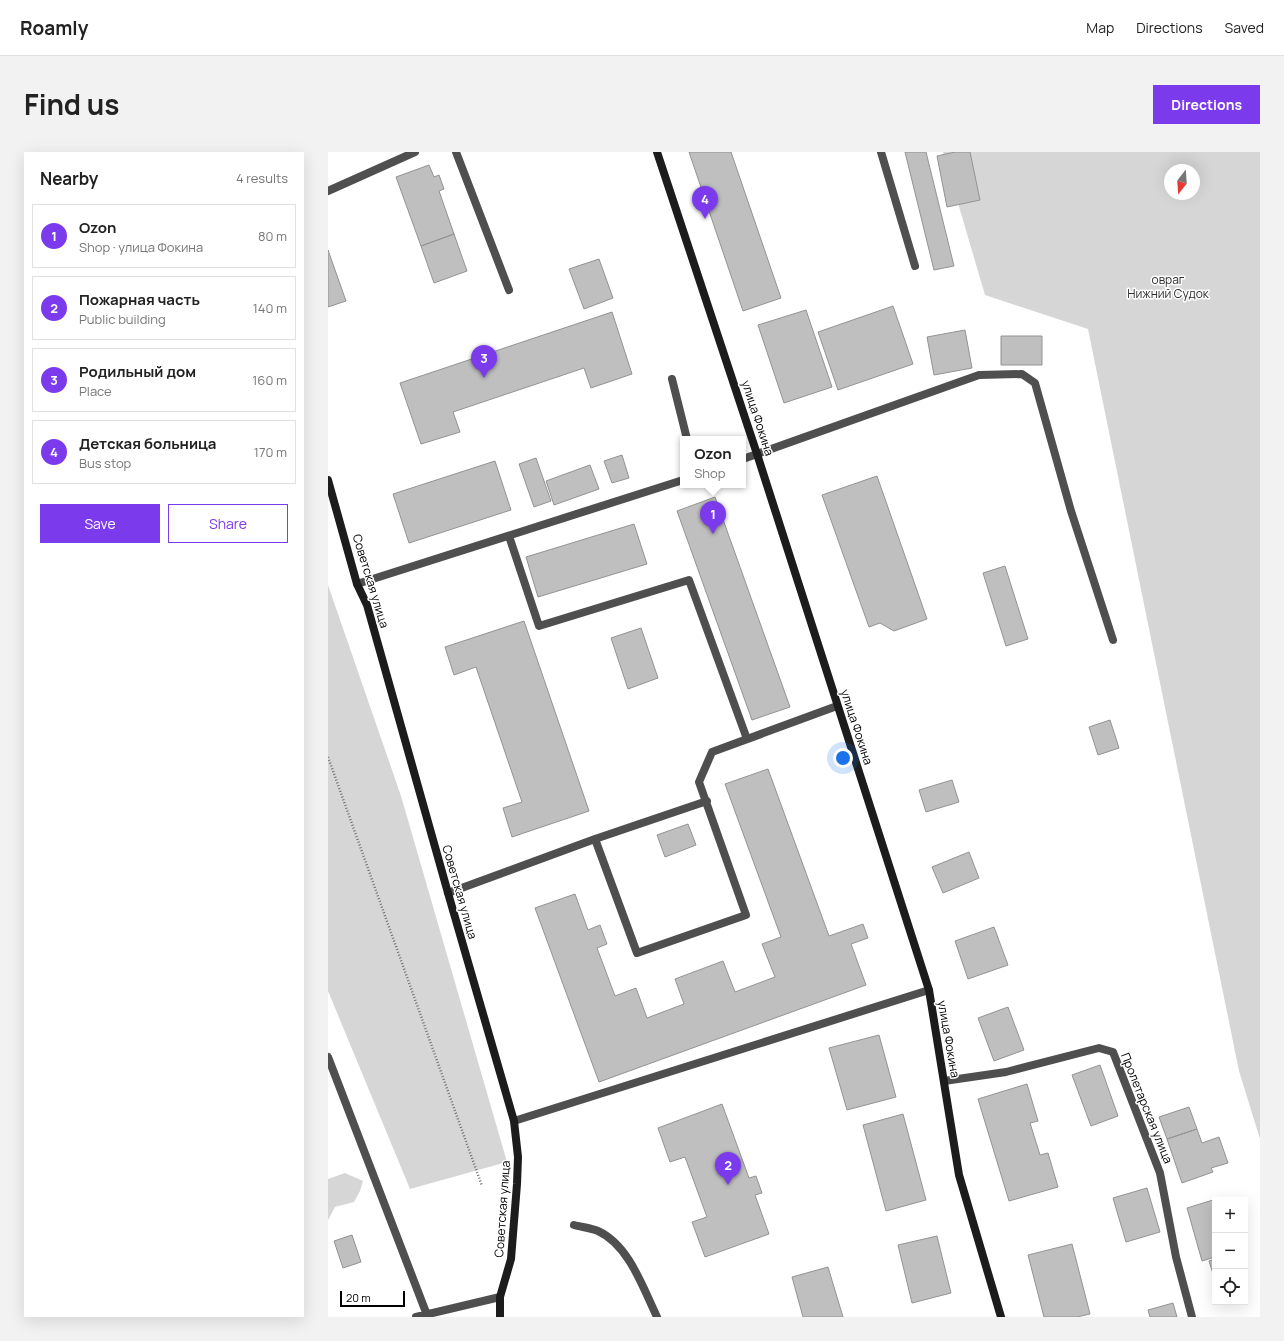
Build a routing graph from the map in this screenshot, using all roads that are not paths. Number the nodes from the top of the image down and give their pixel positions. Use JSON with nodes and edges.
{"nodes":[{"id":1,"x":415,"y":152,"type":"edge"},
{"id":2,"x":456,"y":152,"type":"edge"},
{"id":3,"x":657,"y":152,"type":"edge"},
{"id":4,"x":881,"y":152,"type":"edge"},
{"id":5,"x":328,"y":191,"type":"edge"},
{"id":6,"x":915,"y":266,"type":"dead end"},
{"id":7,"x":508,"y":290,"type":"dead end"},
{"id":8,"x":672,"y":379,"type":"dead end"},
{"id":9,"x":686,"y":436,"type":"edge"},
{"id":10,"x":757,"y":454,"type":"junction"},
{"id":11,"x":746,"y":458,"type":"edge"},
{"id":12,"x":328,"y":480,"type":"edge"},
{"id":13,"x":680,"y":481,"type":"edge"},
{"id":14,"x":509,"y":536,"type":"junction"},
{"id":15,"x":358,"y":584,"type":"junction"},
{"id":16,"x":1113,"y":640,"type":"dead end"},
{"id":17,"x":837,"y":706,"type":"junction"},
{"id":18,"x":747,"y":739,"type":"junction"},
{"id":19,"x":707,"y":801,"type":"junction"},
{"id":20,"x":595,"y":839,"type":"junction"},
{"id":21,"x":448,"y":893,"type":"junction"},
{"id":22,"x":929,"y":990,"type":"junction"},
{"id":23,"x":328,"y":1057,"type":"edge"},
{"id":24,"x":944,"y":1081,"type":"junction"},
{"id":25,"x":514,"y":1121,"type":"junction"},
{"id":26,"x":574,"y":1225,"type":"dead end"},
{"id":27,"x":500,"y":1297,"type":"junction"},
{"id":28,"x":427,"y":1315,"type":"junction"},
{"id":29,"x":416,"y":1317,"type":"edge"},
{"id":30,"x":500,"y":1317,"type":"edge"},
{"id":31,"x":657,"y":1317,"type":"edge"},
{"id":32,"x":1001,"y":1317,"type":"edge"},
{"id":33,"x":1192,"y":1317,"type":"edge"}],
"edges":[{"from":1,"to":5,"type":"street"},
{"from":2,"to":7,"type":"street"},
{"from":3,"to":10,"type":"main road","name":"улица Фокина"},
{"from":4,"to":6,"type":"street"},
{"from":8,"to":9,"type":"street"},
{"from":10,"to":11,"type":"street"},
{"from":10,"to":16,"type":"street"},
{"from":10,"to":17,"type":"main road","name":"улица Фокина"},
{"from":12,"to":15,"type":"main road","name":"Советская улица"},
{"from":13,"to":14,"type":"street"},
{"from":14,"to":15,"type":"street"},
{"from":14,"to":18,"type":"street"},
{"from":15,"to":21,"type":"main road","name":"Советская улица"},
{"from":17,"to":18,"type":"street"},
{"from":17,"to":22,"type":"main road","name":"улица Фокина"},
{"from":18,"to":19,"type":"street"},
{"from":19,"to":20,"type":"street"},
{"from":19,"to":20,"type":"street"},
{"from":20,"to":21,"type":"street"},
{"from":21,"to":25,"type":"main road","name":"Советская улица"},
{"from":22,"to":24,"type":"main road","name":"улица Фокина"},
{"from":22,"to":25,"type":"street"},
{"from":23,"to":28,"type":"street"},
{"from":24,"to":32,"type":"main road","name":"улица Фокина"},
{"from":24,"to":33,"type":"street","name":"Пролетарская улица"},
{"from":25,"to":27,"type":"main road","name":"Советская улица"},
{"from":26,"to":31,"type":"street"},
{"from":27,"to":28,"type":"street"},
{"from":27,"to":30,"type":"main road","name":"Советская улица"},
{"from":28,"to":29,"type":"street"}]}
